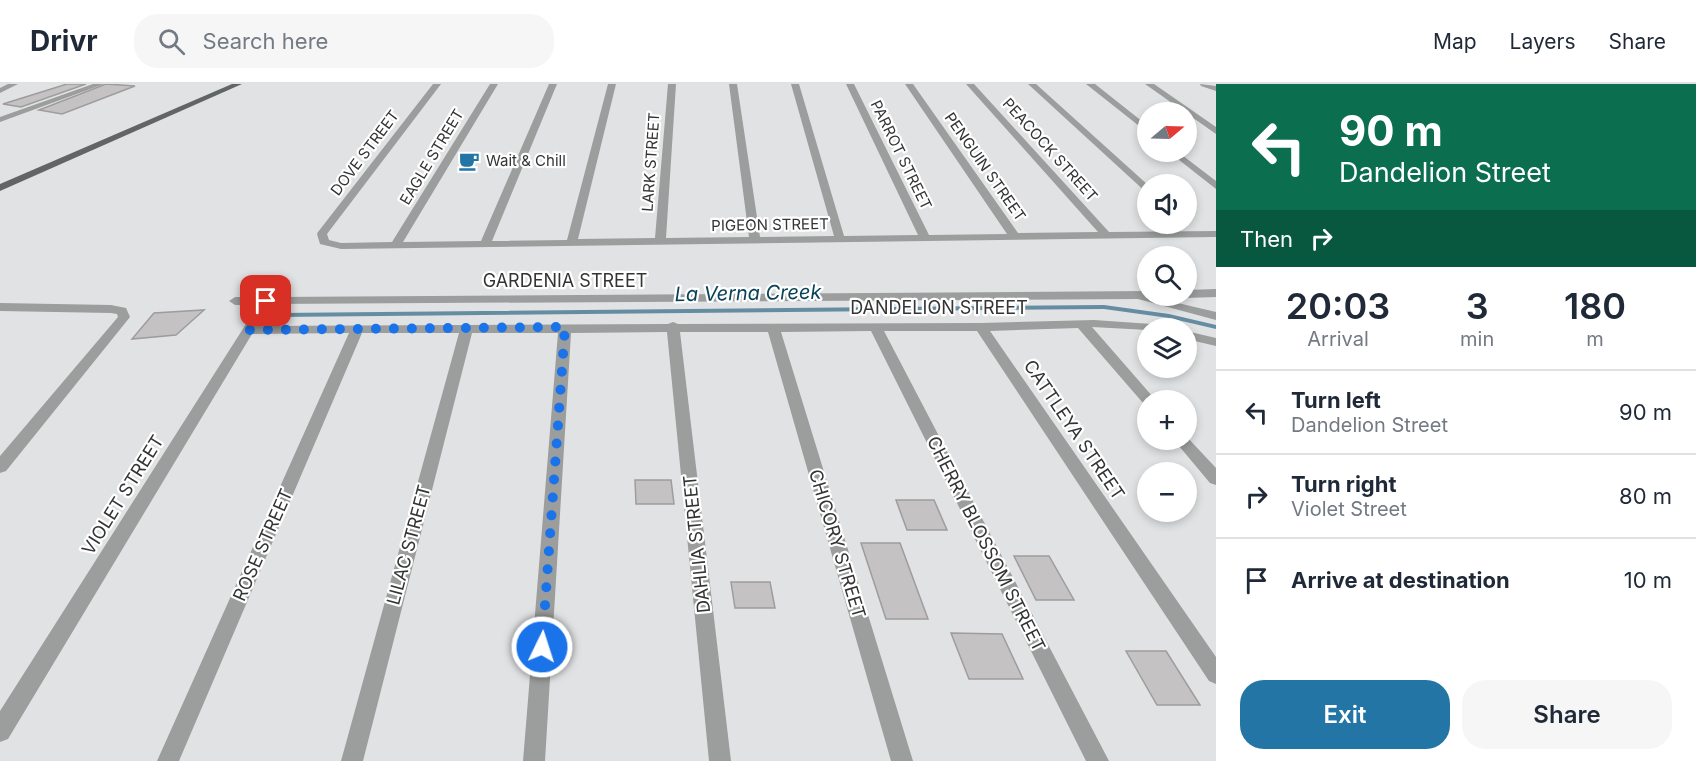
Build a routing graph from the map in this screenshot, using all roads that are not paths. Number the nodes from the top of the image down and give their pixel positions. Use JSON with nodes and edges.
{"nodes":[{"id":1,"x":14,"y":84,"type":"edge"},
{"id":2,"x":100,"y":84,"type":"edge"},
{"id":3,"x":238,"y":84,"type":"edge"},
{"id":4,"x":437,"y":84,"type":"edge"},
{"id":5,"x":494,"y":84,"type":"edge"},
{"id":6,"x":553,"y":84,"type":"edge"},
{"id":7,"x":612,"y":84,"type":"edge"},
{"id":8,"x":672,"y":84,"type":"edge"},
{"id":9,"x":733,"y":84,"type":"edge"},
{"id":10,"x":795,"y":84,"type":"edge"},
{"id":11,"x":850,"y":84,"type":"edge"},
{"id":12,"x":909,"y":84,"type":"edge"},
{"id":13,"x":970,"y":84,"type":"edge"},
{"id":14,"x":1032,"y":84,"type":"edge"},
{"id":15,"x":1090,"y":84,"type":"edge"},
{"id":16,"x":1149,"y":84,"type":"edge"},
{"id":17,"x":1204,"y":84,"type":"edge"},
{"id":18,"x":1216,"y":89,"type":"edge"},
{"id":19,"x":0,"y":91,"type":"edge"},
{"id":20,"x":0,"y":120,"type":"edge"},
{"id":21,"x":1137,"y":122,"type":"edge"},
{"id":22,"x":1216,"y":131,"type":"edge"},
{"id":23,"x":1186,"y":162,"type":"edge"},
{"id":24,"x":1137,"y":181,"type":"edge"},
{"id":25,"x":1216,"y":186,"type":"edge"},
{"id":26,"x":0,"y":188,"type":"edge"},
{"id":27,"x":1216,"y":234,"type":"edge"},
{"id":28,"x":1194,"y":235,"type":"joint"},
{"id":29,"x":1107,"y":236,"type":"junction"},
{"id":30,"x":1015,"y":237,"type":"junction"},
{"id":31,"x":925,"y":238,"type":"junction"},
{"id":32,"x":840,"y":239,"type":"junction"},
{"id":33,"x":755,"y":240,"type":"junction"},
{"id":34,"x":324,"y":242,"type":"joint"},
{"id":35,"x":660,"y":242,"type":"junction"},
{"id":36,"x":572,"y":243,"type":"junction"},
{"id":37,"x":485,"y":244,"type":"junction"},
{"id":38,"x":396,"y":245,"type":"junction"},
{"id":39,"x":279,"y":280,"type":"dead end"},
{"id":40,"x":1216,"y":293,"type":"edge"},
{"id":41,"x":1197,"y":294,"type":"edge"},
{"id":42,"x":1137,"y":295,"type":"edge"},
{"id":43,"x":235,"y":301,"type":"dead end"},
{"id":44,"x":266,"y":301,"type":"junction"},
{"id":45,"x":1181,"y":306,"type":"edge"},
{"id":46,"x":0,"y":307,"type":"edge"},
{"id":47,"x":1216,"y":316,"type":"edge"},
{"id":48,"x":1082,"y":324,"type":"junction"},
{"id":49,"x":1137,"y":325,"type":"edge"},
{"id":50,"x":673,"y":326,"type":"junction"},
{"id":51,"x":773,"y":326,"type":"junction"},
{"id":52,"x":565,"y":327,"type":"junction"},
{"id":53,"x":875,"y":327,"type":"junction"},
{"id":54,"x":981,"y":327,"type":"junction"},
{"id":55,"x":467,"y":329,"type":"junction"},
{"id":56,"x":248,"y":330,"type":"junction"},
{"id":57,"x":357,"y":330,"type":"junction"},
{"id":58,"x":1197,"y":338,"type":"edge"},
{"id":59,"x":1214,"y":343,"type":"edge"},
{"id":60,"x":1139,"y":390,"type":"edge"},
{"id":61,"x":1191,"y":450,"type":"edge"},
{"id":62,"x":0,"y":467,"type":"edge"},
{"id":63,"x":1216,"y":479,"type":"edge"},
{"id":64,"x":1216,"y":674,"type":"edge"},
{"id":65,"x":0,"y":731,"type":"edge"},
{"id":66,"x":168,"y":761,"type":"edge"},
{"id":67,"x":352,"y":761,"type":"edge"},
{"id":68,"x":534,"y":761,"type":"edge"},
{"id":69,"x":720,"y":761,"type":"edge"},
{"id":70,"x":902,"y":761,"type":"edge"},
{"id":71,"x":1098,"y":761,"type":"edge"}],
"edges":[{"from":1,"to":19,"type":"street"},
{"from":2,"to":20,"type":"street"},
{"from":3,"to":26,"type":"main road"},
{"from":4,"to":34,"type":"street","name":"DOVE STREET"},
{"from":5,"to":38,"type":"street","name":"EAGLE STREET"},
{"from":6,"to":37,"type":"street"},
{"from":7,"to":36,"type":"street"},
{"from":8,"to":35,"type":"street","name":"LARK STREET"},
{"from":9,"to":33,"type":"street"},
{"from":10,"to":32,"type":"street"},
{"from":11,"to":31,"type":"street","name":"PARROT STREET"},
{"from":12,"to":30,"type":"street","name":"PENGUIN STREET"},
{"from":13,"to":29,"type":"street","name":"PEACOCK STREET"},
{"from":14,"to":24,"type":"street"},
{"from":15,"to":21,"type":"street"},
{"from":16,"to":22,"type":"street"},
{"from":17,"to":18,"type":"street"},
{"from":23,"to":25,"type":"street"},
{"from":27,"to":28,"type":"street","name":"PIGEON STREET"},
{"from":28,"to":29,"type":"street","name":"PIGEON STREET"},
{"from":29,"to":30,"type":"street","name":"PIGEON STREET"},
{"from":30,"to":31,"type":"street","name":"PIGEON STREET"},
{"from":31,"to":32,"type":"street","name":"PIGEON STREET"},
{"from":32,"to":33,"type":"street","name":"PIGEON STREET"},
{"from":33,"to":35,"type":"street","name":"PIGEON STREET"},
{"from":34,"to":38,"type":"street","name":"PIGEON STREET"},
{"from":35,"to":36,"type":"street","name":"PIGEON STREET"},
{"from":36,"to":37,"type":"street","name":"PIGEON STREET"},
{"from":37,"to":38,"type":"street","name":"PIGEON STREET"},
{"from":39,"to":44,"type":"street","name":"VIOLET STREET"},
{"from":40,"to":41,"type":"street"},
{"from":42,"to":44,"type":"street","name":"GARDENIA STREET"},
{"from":43,"to":44,"type":"street","name":"GARDENIA STREET"},
{"from":44,"to":56,"type":"street","name":"VIOLET STREET"},
{"from":45,"to":47,"type":"street","name":"GARDENIA STREET"},
{"from":46,"to":62,"type":"street"},
{"from":48,"to":49,"type":"street","name":"DANDELION STREET"},
{"from":48,"to":54,"type":"street","name":"DANDELION STREET"},
{"from":48,"to":60,"type":"street"},
{"from":50,"to":51,"type":"street","name":"DANDELION STREET"},
{"from":50,"to":52,"type":"street","name":"DANDELION STREET"},
{"from":50,"to":69,"type":"street","name":"DAHLIA STREET"},
{"from":51,"to":53,"type":"street","name":"DANDELION STREET"},
{"from":51,"to":70,"type":"street","name":"CHICORY STREET"},
{"from":52,"to":55,"type":"street","name":"DANDELION STREET"},
{"from":52,"to":68,"type":"street"},
{"from":53,"to":54,"type":"street","name":"DANDELION STREET"},
{"from":53,"to":71,"type":"street","name":"CHERRY BLOSSOM STREET"},
{"from":54,"to":64,"type":"street","name":"CATTLEYA STREET"},
{"from":55,"to":57,"type":"street","name":"DANDELION STREET"},
{"from":55,"to":67,"type":"street","name":"LILAC STREET"},
{"from":56,"to":57,"type":"street","name":"DANDELION STREET"},
{"from":56,"to":65,"type":"street","name":"VIOLET STREET"},
{"from":57,"to":66,"type":"street","name":"ROSE STREET"},
{"from":58,"to":59,"type":"street"},
{"from":61,"to":63,"type":"street"}]}
